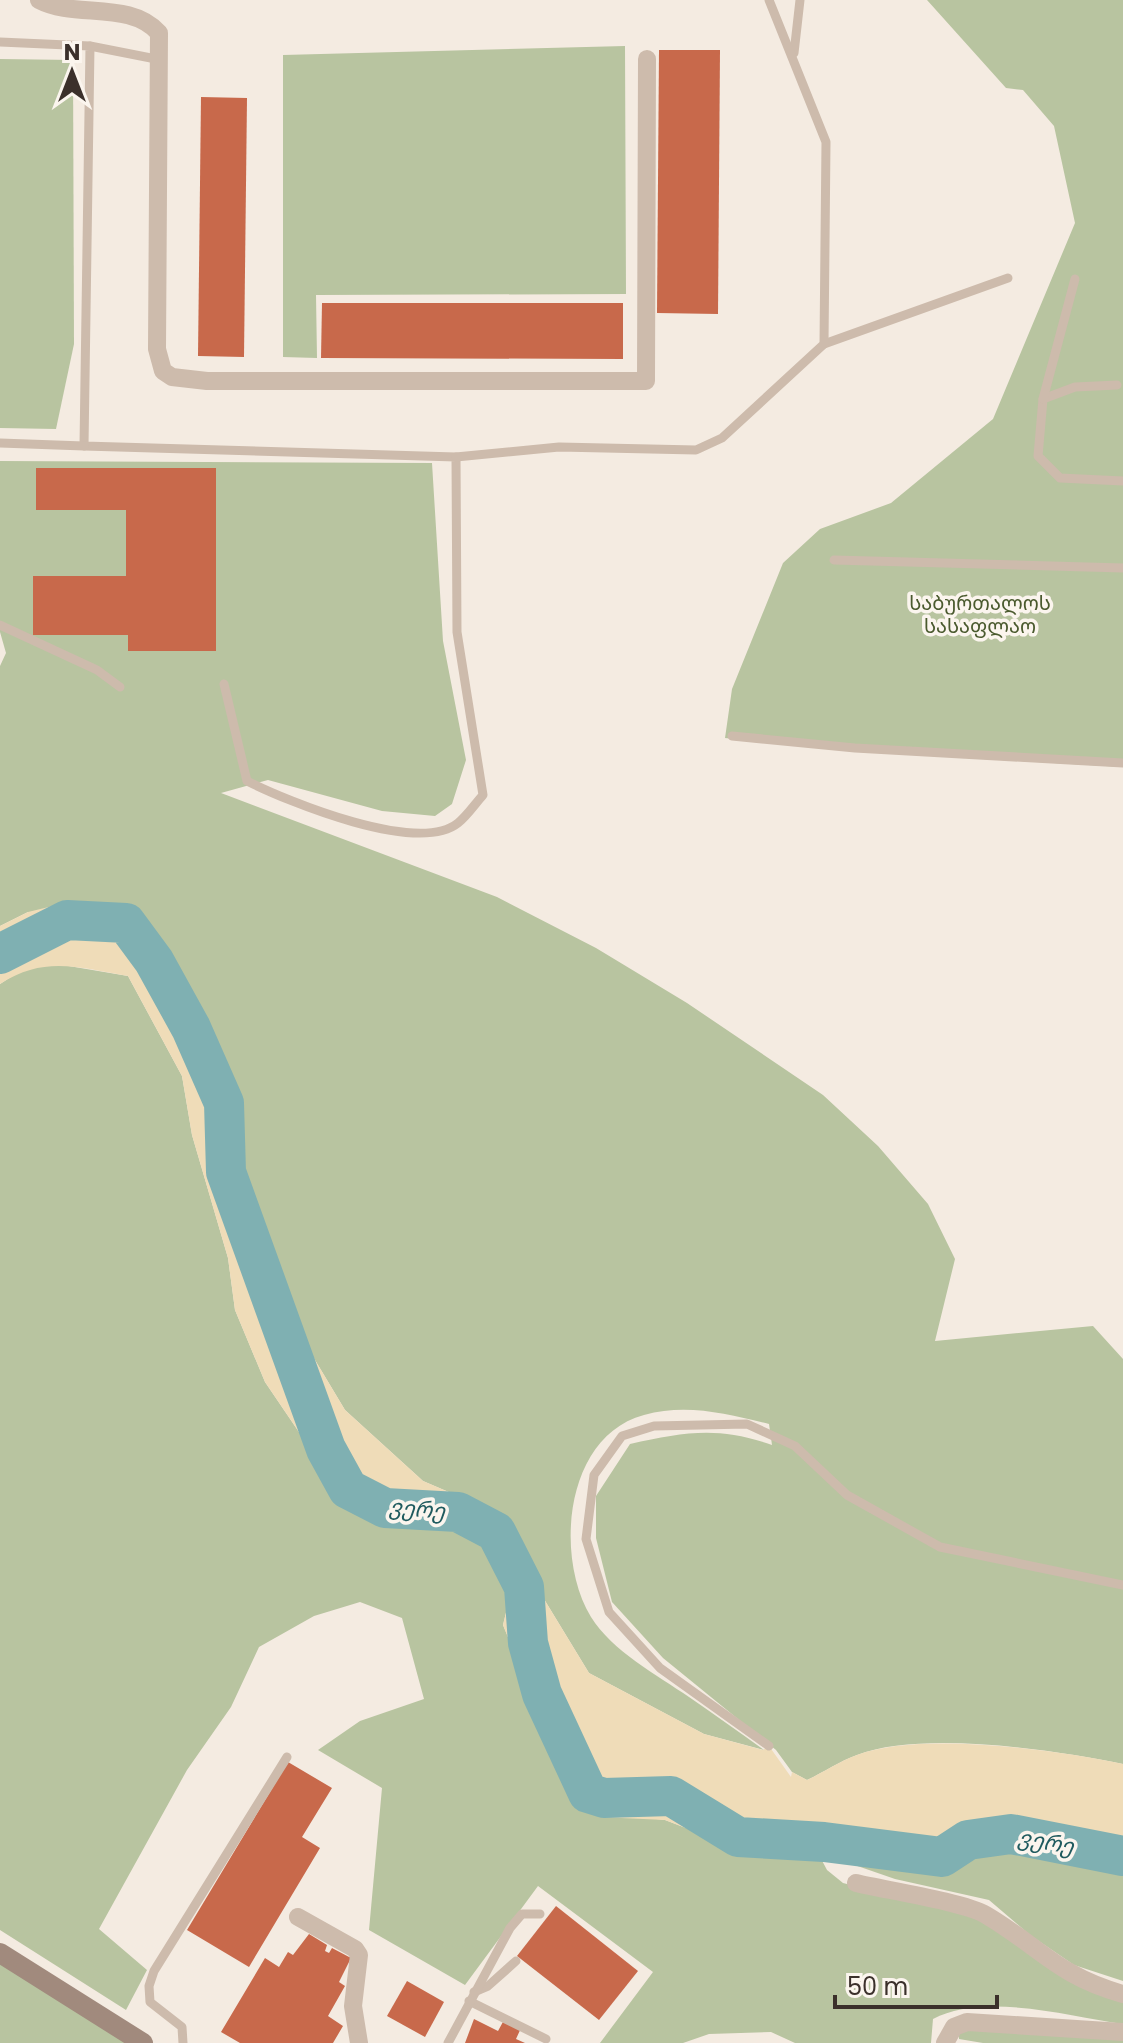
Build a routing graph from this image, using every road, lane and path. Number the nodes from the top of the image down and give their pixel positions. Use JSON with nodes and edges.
{"nodes":[{"id":1,"x":39,"y":0,"type":"edge"},
{"id":2,"x":769,"y":0,"type":"edge"},
{"id":3,"x":800,"y":0,"type":"edge"},
{"id":4,"x":0,"y":42,"type":"edge"},
{"id":5,"x":90,"y":46,"type":"junction"},
{"id":6,"x":794,"y":57,"type":"junction"},
{"id":7,"x":647,"y":59,"type":"dead end"},
{"id":8,"x":161,"y":60,"type":"junction"},
{"id":9,"x":1008,"y":278,"type":"dead end"},
{"id":10,"x":1075,"y":279,"type":"dead end"},
{"id":11,"x":824,"y":344,"type":"junction"},
{"id":12,"x":1117,"y":385,"type":"dead end"},
{"id":13,"x":1043,"y":399,"type":"junction"},
{"id":14,"x":0,"y":443,"type":"edge"},
{"id":15,"x":84,"y":446,"type":"junction"},
{"id":16,"x":456,"y":457,"type":"junction"},
{"id":17,"x":1123,"y":481,"type":"edge"},
{"id":18,"x":834,"y":560,"type":"dead end"},
{"id":19,"x":1123,"y":568,"type":"edge"},
{"id":20,"x":0,"y":625,"type":"edge"},
{"id":21,"x":224,"y":684,"type":"dead end"},
{"id":22,"x":120,"y":687,"type":"dead end"},
{"id":23,"x":732,"y":736,"type":"dead end"},
{"id":24,"x":1123,"y":763,"type":"edge"},
{"id":25,"x":1123,"y":1585,"type":"edge"},
{"id":26,"x":769,"y":1746,"type":"dead end"},
{"id":27,"x":287,"y":1757,"type":"dead end"},
{"id":28,"x":856,"y":1883,"type":"dead end"},
{"id":29,"x":540,"y":1914,"type":"dead end"},
{"id":30,"x":298,"y":1917,"type":"dead end"},
{"id":31,"x":0,"y":1953,"type":"edge"},
{"id":32,"x":516,"y":1961,"type":"dead end"},
{"id":33,"x":1123,"y":1994,"type":"edge"},
{"id":34,"x":471,"y":1997,"type":"junction"},
{"id":35,"x":1123,"y":2032,"type":"edge"},
{"id":36,"x":546,"y":2039,"type":"dead end"},
{"id":37,"x":143,"y":2043,"type":"edge"},
{"id":38,"x":183,"y":2043,"type":"edge"},
{"id":39,"x":359,"y":2043,"type":"edge"},
{"id":40,"x":448,"y":2043,"type":"edge"},
{"id":41,"x":945,"y":2043,"type":"edge"}],
"edges":[{"from":1,"to":8,"type":"street"},
{"from":2,"to":6,"type":"lane"},
{"from":3,"to":6,"type":"lane"},
{"from":4,"to":5,"type":"lane"},
{"from":5,"to":8,"type":"lane"},
{"from":5,"to":15,"type":"lane"},
{"from":6,"to":11,"type":"lane"},
{"from":7,"to":8,"type":"street"},
{"from":9,"to":11,"type":"lane"},
{"from":10,"to":13,"type":"lane"},
{"from":11,"to":16,"type":"lane"},
{"from":12,"to":13,"type":"lane"},
{"from":13,"to":17,"type":"lane"},
{"from":14,"to":15,"type":"lane"},
{"from":15,"to":16,"type":"lane"},
{"from":16,"to":21,"type":"lane"},
{"from":18,"to":19,"type":"lane"},
{"from":20,"to":22,"type":"lane"},
{"from":23,"to":24,"type":"lane"},
{"from":25,"to":26,"type":"lane"},
{"from":27,"to":38,"type":"lane"},
{"from":28,"to":33,"type":"street"},
{"from":29,"to":34,"type":"lane"},
{"from":30,"to":39,"type":"street"},
{"from":31,"to":37,"type":"main road"},
{"from":32,"to":34,"type":"lane"},
{"from":34,"to":36,"type":"lane"},
{"from":34,"to":40,"type":"lane"},
{"from":35,"to":41,"type":"street"}]}
